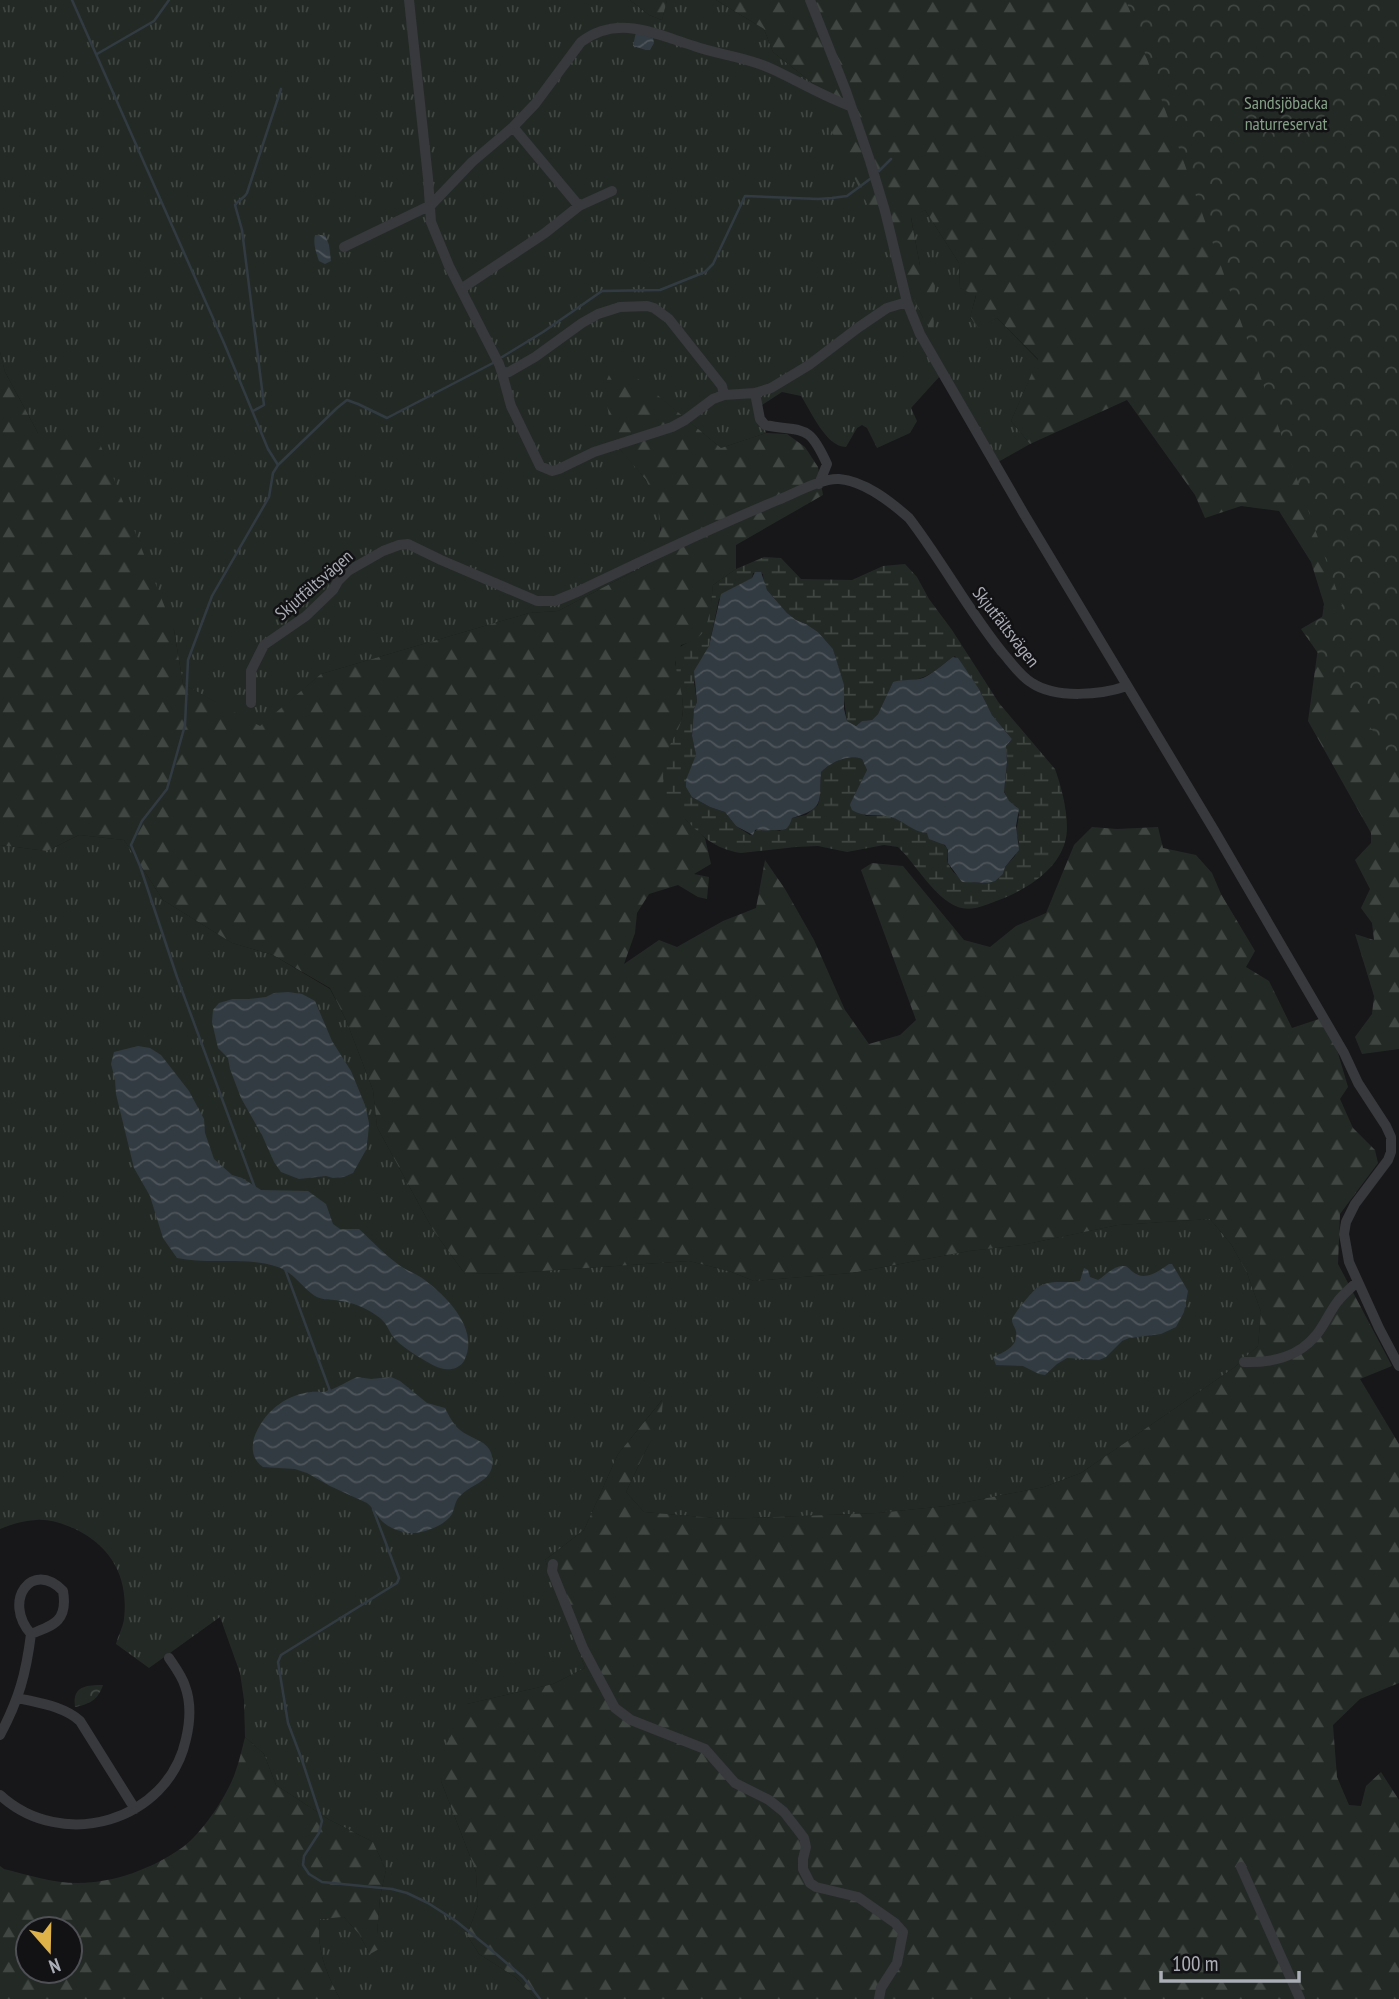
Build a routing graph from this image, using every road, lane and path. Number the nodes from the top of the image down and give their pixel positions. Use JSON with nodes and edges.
{"nodes":[{"id":1,"x":409,"y":0,"type":"edge"},
{"id":2,"x":810,"y":0,"type":"edge"},
{"id":3,"x":850,"y":106,"type":"junction"},
{"id":4,"x":513,"y":127,"type":"junction"},
{"id":5,"x":612,"y":191,"type":"dead end"},
{"id":6,"x":431,"y":205,"type":"junction"},
{"id":7,"x":579,"y":206,"type":"junction"},
{"id":8,"x":344,"y":247,"type":"dead end"},
{"id":9,"x":461,"y":289,"type":"junction"},
{"id":10,"x":907,"y":302,"type":"junction"},
{"id":11,"x":502,"y":373,"type":"junction"},
{"id":12,"x":755,"y":393,"type":"junction"},
{"id":13,"x":724,"y":395,"type":"junction"},
{"id":14,"x":819,"y":484,"type":"junction"},
{"id":15,"x":1127,"y":686,"type":"junction"},
{"id":16,"x":251,"y":703,"type":"dead end"},
{"id":17,"x":1357,"y":1282,"type":"junction"},
{"id":18,"x":1244,"y":1362,"type":"dead end"},
{"id":19,"x":1399,"y":1366,"type":"edge"},
{"id":20,"x":553,"y":1564,"type":"dead end"},
{"id":21,"x":31,"y":1634,"type":"junction"},
{"id":22,"x":169,"y":1658,"type":"dead end"},
{"id":23,"x":18,"y":1698,"type":"junction"},
{"id":24,"x":0,"y":1735,"type":"edge"},
{"id":25,"x":0,"y":1795,"type":"edge"},
{"id":26,"x":135,"y":1809,"type":"junction"},
{"id":27,"x":1241,"y":1867,"type":"dead end"},
{"id":28,"x":879,"y":1999,"type":"edge"},
{"id":29,"x":1300,"y":1999,"type":"edge"}],
"edges":[{"from":1,"to":6,"type":"street"},
{"from":2,"to":3,"type":"street"},
{"from":3,"to":4,"type":"street"},
{"from":3,"to":10,"type":"street"},
{"from":4,"to":6,"type":"street"},
{"from":4,"to":7,"type":"street"},
{"from":5,"to":7,"type":"street"},
{"from":6,"to":8,"type":"street"},
{"from":6,"to":9,"type":"street"},
{"from":7,"to":9,"type":"street"},
{"from":9,"to":11,"type":"street"},
{"from":10,"to":12,"type":"street"},
{"from":10,"to":15,"type":"street"},
{"from":11,"to":13,"type":"street"},
{"from":11,"to":13,"type":"street"},
{"from":12,"to":13,"type":"street"},
{"from":12,"to":14,"type":"street"},
{"from":14,"to":15,"type":"street","name":"Skjutfältsvägen"},
{"from":14,"to":16,"type":"street","name":"Skjutfältsvägen"},
{"from":15,"to":17,"type":"street"},
{"from":17,"to":18,"type":"street"},
{"from":17,"to":19,"type":"street"},
{"from":20,"to":28,"type":"street"},
{"from":21,"to":21,"type":"street"},
{"from":21,"to":23,"type":"street"},
{"from":22,"to":26,"type":"street"},
{"from":23,"to":24,"type":"street"},
{"from":23,"to":26,"type":"street"},
{"from":25,"to":26,"type":"street"},
{"from":27,"to":29,"type":"street"}]}
